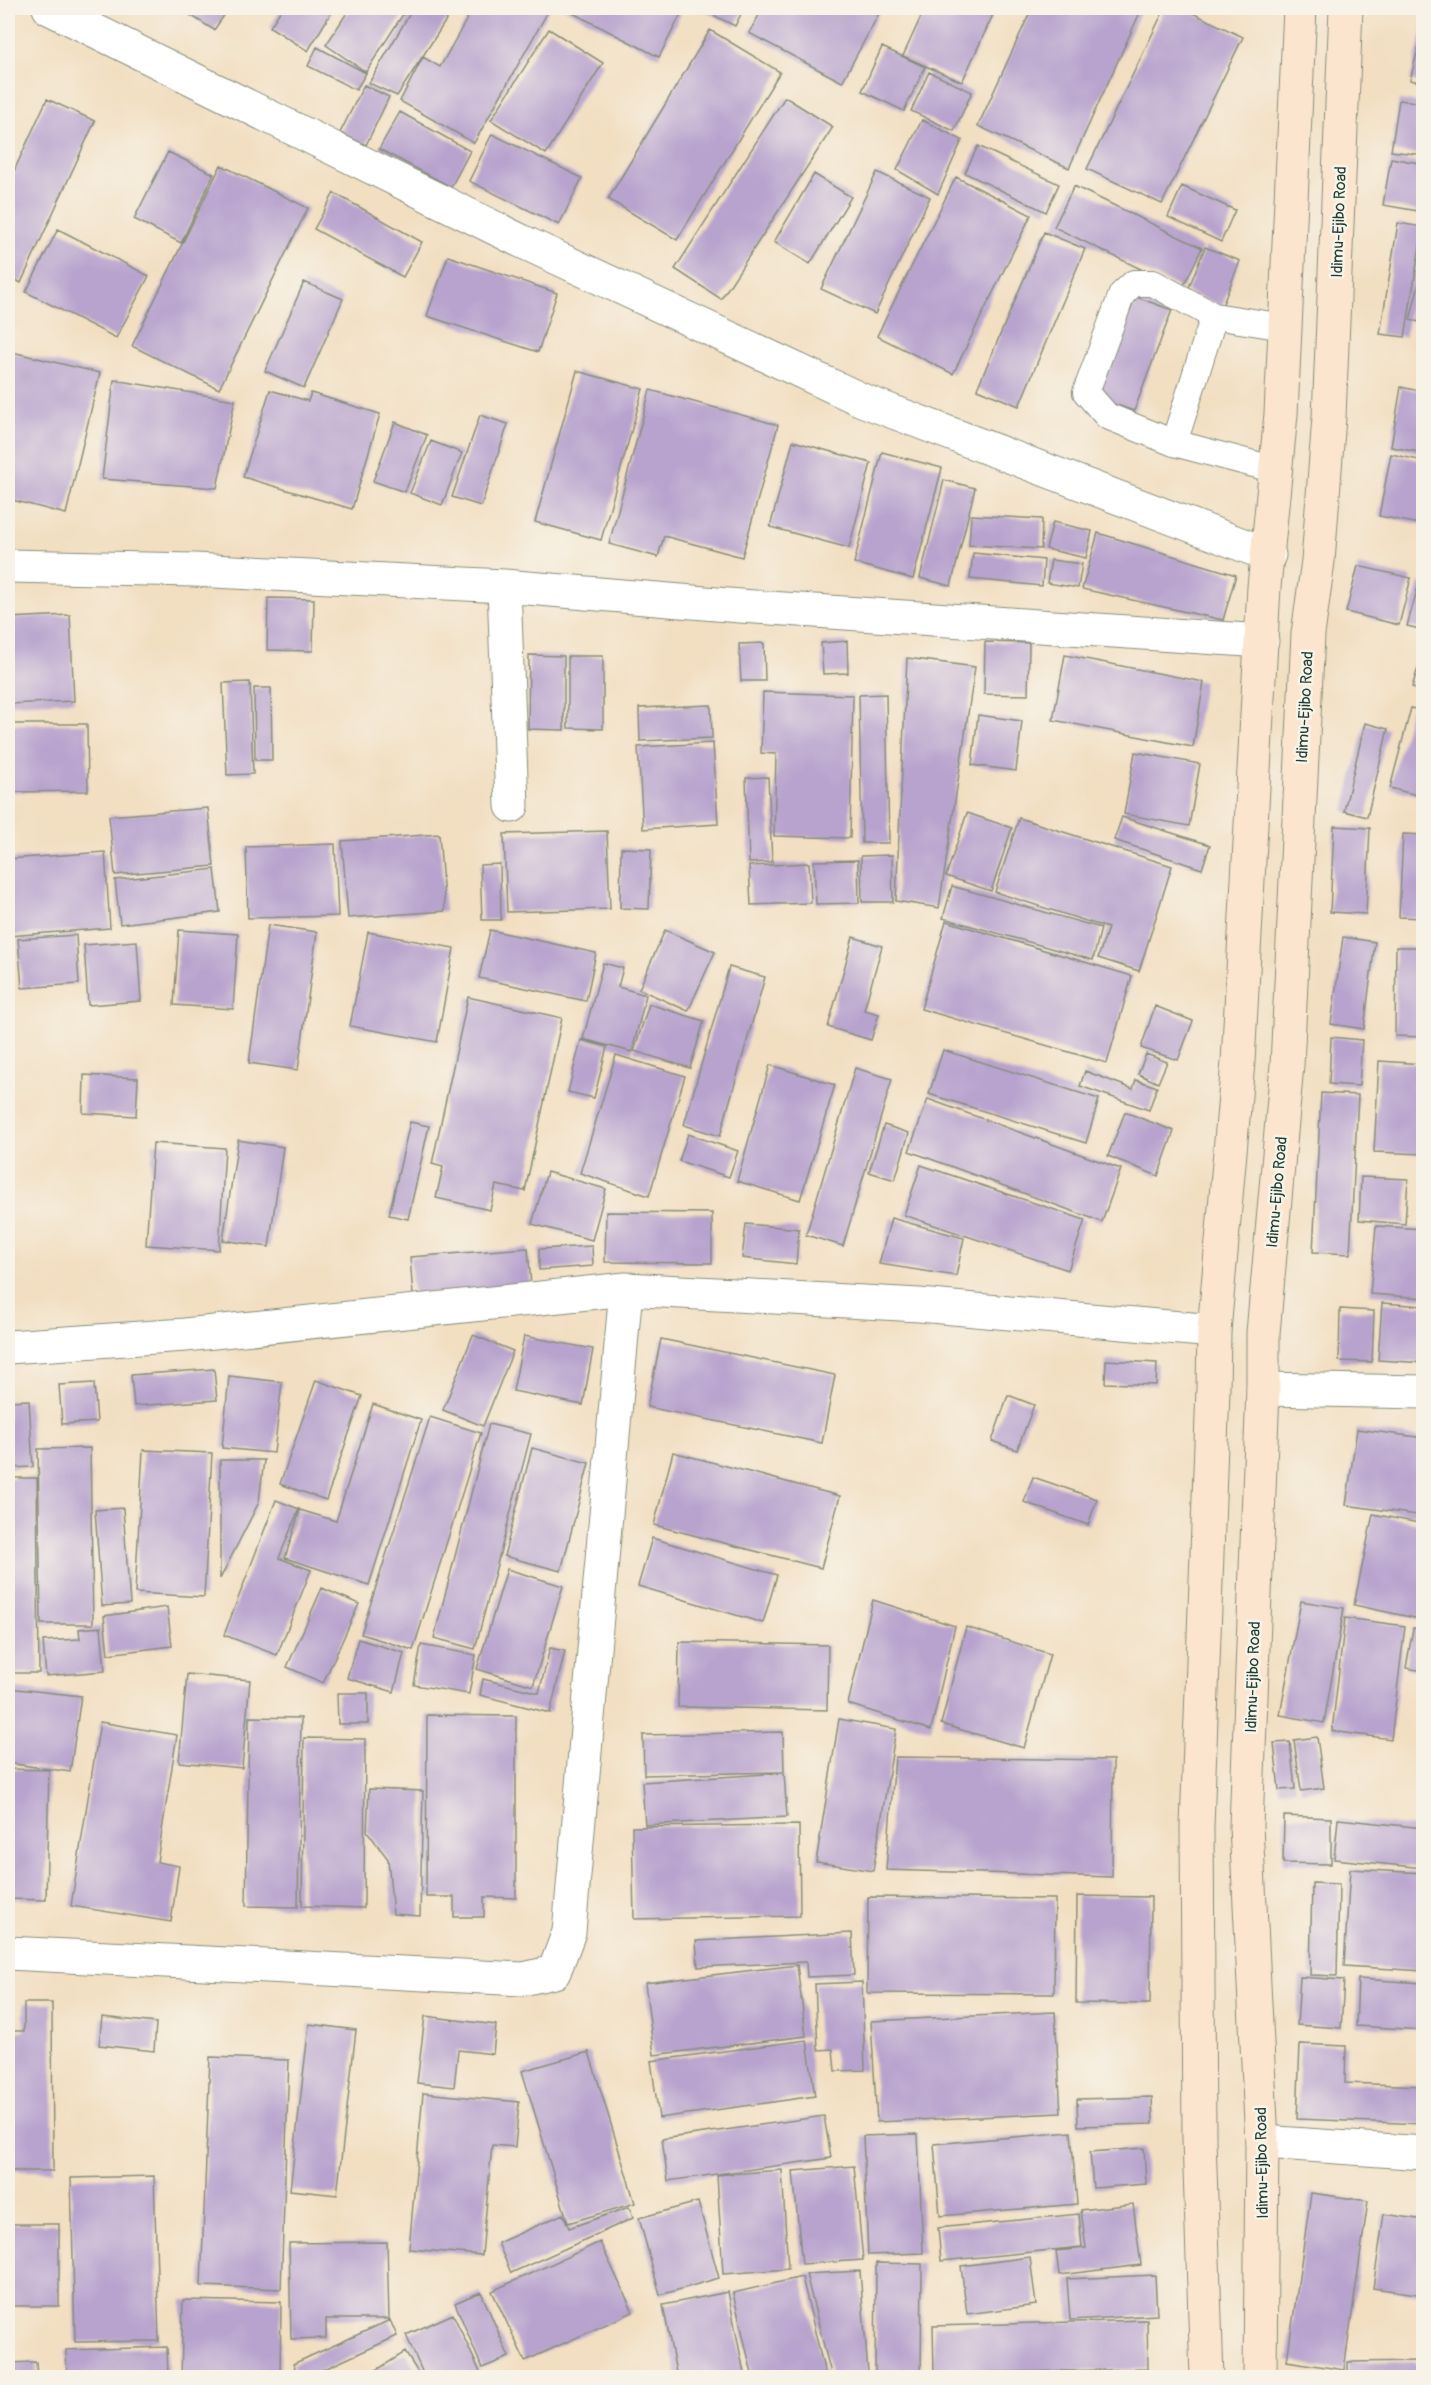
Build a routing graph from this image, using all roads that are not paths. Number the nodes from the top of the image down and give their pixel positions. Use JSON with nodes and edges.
{"nodes":[{"id":1,"x":50,"y":8,"type":"edge"},
{"id":2,"x":1300,"y":8,"type":"edge"},
{"id":3,"x":1347,"y":8,"type":"edge"},
{"id":4,"x":1214,"y":316,"type":"junction"},
{"id":5,"x":1285,"y":327,"type":"junction"},
{"id":6,"x":1281,"y":414,"type":"junction"},
{"id":7,"x":1329,"y":417,"type":"junction"},
{"id":8,"x":1174,"y":443,"type":"junction"},
{"id":9,"x":1276,"y":470,"type":"junction"},
{"id":10,"x":1269,"y":555,"type":"junction"},
{"id":11,"x":8,"y":566,"type":"edge"},
{"id":12,"x":504,"y":586,"type":"junction"},
{"id":13,"x":1262,"y":641,"type":"junction"},
{"id":14,"x":512,"y":806,"type":"dead end"},
{"id":15,"x":626,"y":1289,"type":"junction"},
{"id":16,"x":1214,"y":1331,"type":"junction"},
{"id":17,"x":8,"y":1347,"type":"edge"},
{"id":18,"x":1263,"y":1389,"type":"junction"},
{"id":19,"x":1424,"y":1392,"type":"edge"},
{"id":20,"x":8,"y":1953,"type":"edge"},
{"id":21,"x":1262,"y":2142,"type":"junction"},
{"id":22,"x":1424,"y":2153,"type":"edge"},
{"id":23,"x":1207,"y":2378,"type":"edge"},
{"id":24,"x":1260,"y":2378,"type":"edge"}],
"edges":[{"from":1,"to":10,"type":"street"},
{"from":2,"to":5,"type":"main road"},
{"from":3,"to":7,"type":"main road","name":"Idimu-Ejibo Road"},
{"from":4,"to":5,"type":"lane"},
{"from":4,"to":8,"type":"lane"},
{"from":4,"to":8,"type":"lane"},
{"from":5,"to":6,"type":"main road"},
{"from":6,"to":7,"type":"main road"},
{"from":6,"to":9,"type":"main road"},
{"from":7,"to":18,"type":"main road","name":"Idimu-Ejibo Road"},
{"from":8,"to":9,"type":"lane"},
{"from":9,"to":10,"type":"main road"},
{"from":10,"to":13,"type":"main road"},
{"from":11,"to":12,"type":"street"},
{"from":12,"to":13,"type":"street"},
{"from":12,"to":14,"type":"street"},
{"from":13,"to":16,"type":"main road"},
{"from":15,"to":16,"type":"street"},
{"from":15,"to":17,"type":"street"},
{"from":15,"to":20,"type":"street"},
{"from":16,"to":23,"type":"main road"},
{"from":18,"to":19,"type":"street"},
{"from":18,"to":21,"type":"main road","name":"Idimu-Ejibo Road"},
{"from":21,"to":22,"type":"street"},
{"from":21,"to":24,"type":"main road","name":"Idimu-Ejibo Road"}]}
